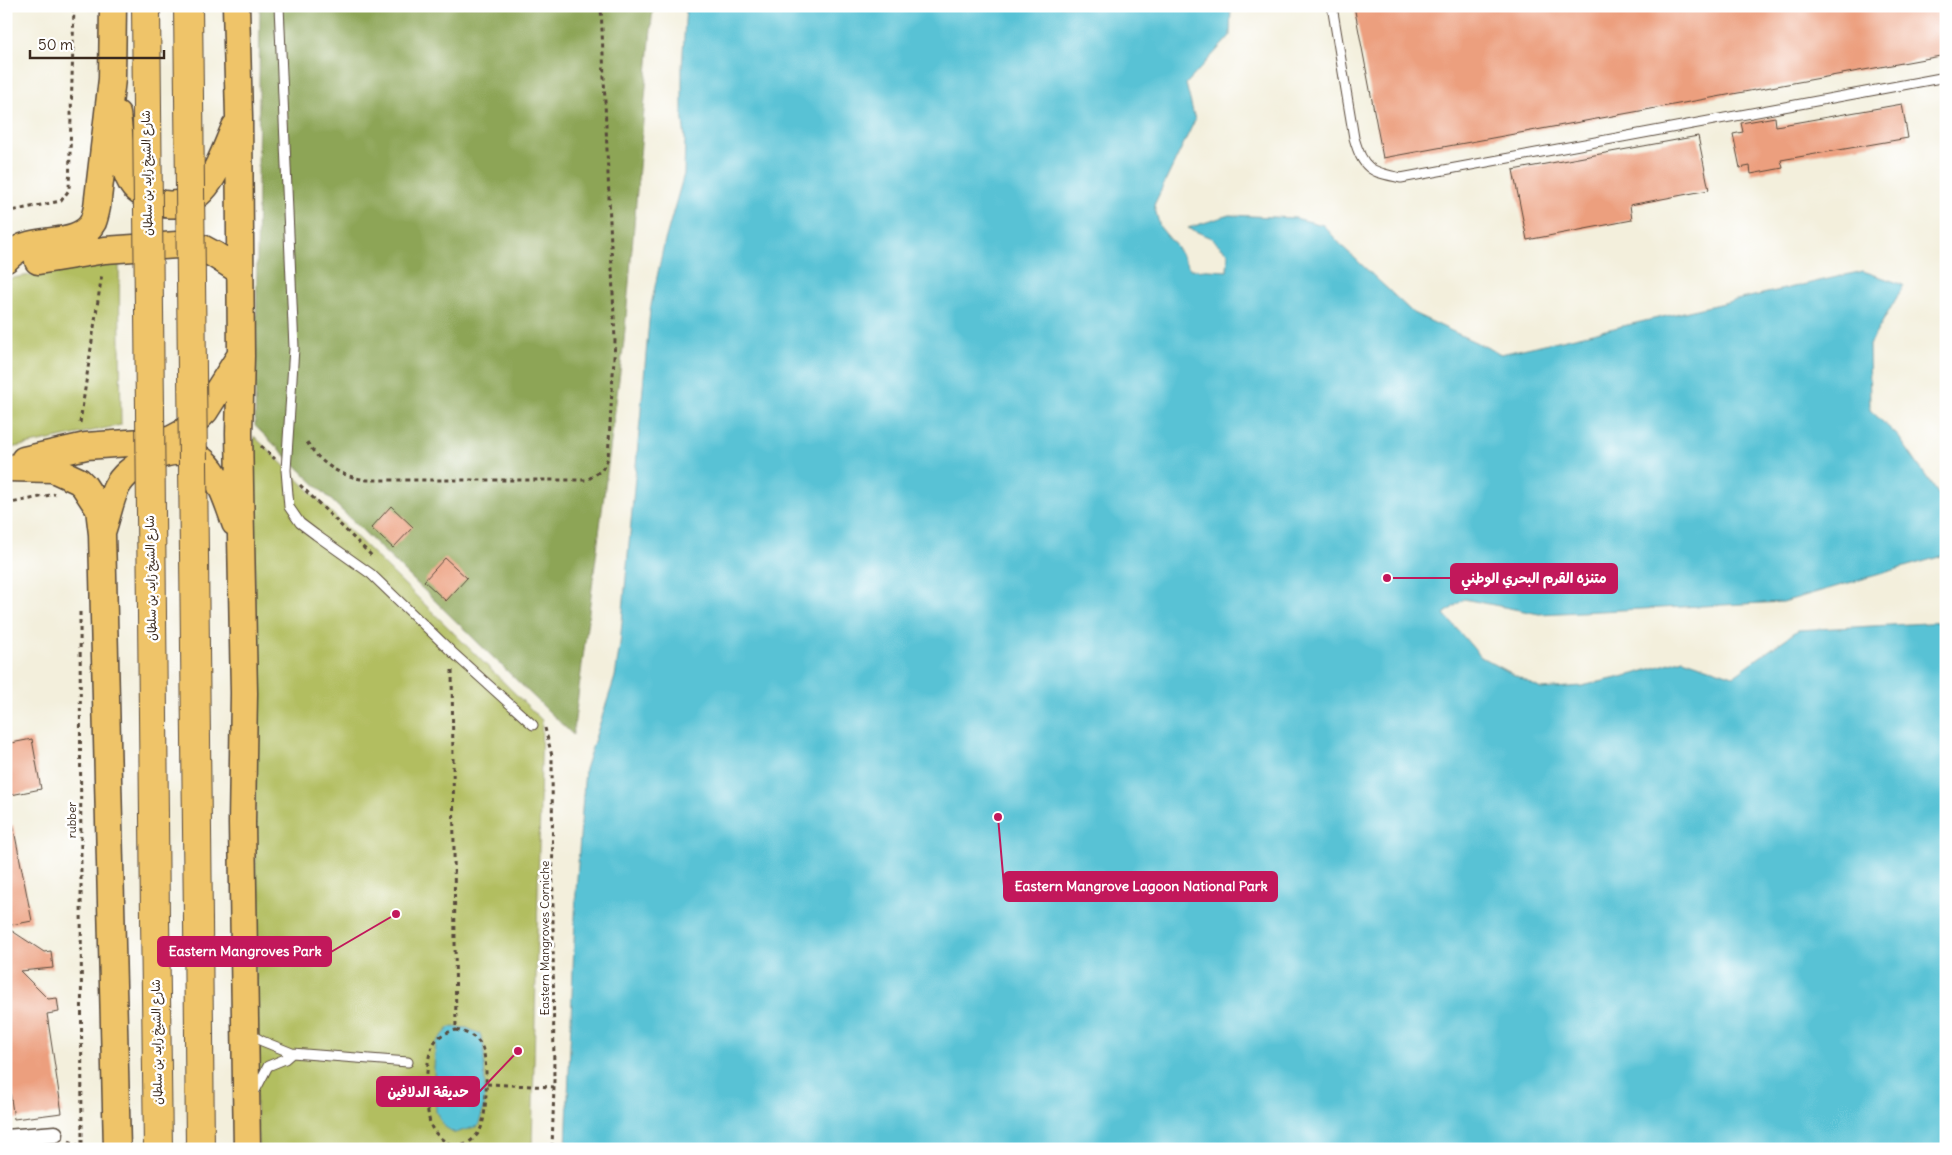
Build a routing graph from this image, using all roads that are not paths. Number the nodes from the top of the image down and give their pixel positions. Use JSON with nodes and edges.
{"nodes":[{"id":1,"x":113,"y":6,"type":"edge"},
{"id":2,"x":146,"y":6,"type":"edge"},
{"id":3,"x":188,"y":6,"type":"edge"},
{"id":4,"x":236,"y":6,"type":"edge"},
{"id":5,"x":279,"y":6,"type":"edge"},
{"id":6,"x":1332,"y":6,"type":"edge"},
{"id":7,"x":1946,"y":77,"type":"edge"},
{"id":8,"x":112,"y":79,"type":"junction"},
{"id":9,"x":239,"y":117,"type":"junction"},
{"id":10,"x":6,"y":259,"type":"edge"},
{"id":11,"x":6,"y":267,"type":"edge"},
{"id":12,"x":240,"y":271,"type":"junction"},
{"id":13,"x":241,"y":356,"type":"junction"},
{"id":14,"x":6,"y":464,"type":"edge"},
{"id":15,"x":6,"y":468,"type":"edge"},
{"id":16,"x":102,"y":534,"type":"junction"},
{"id":17,"x":242,"y":542,"type":"junction"},
{"id":18,"x":533,"y":725,"type":"dead end"},
{"id":19,"x":246,"y":1031,"type":"junction"},
{"id":20,"x":292,"y":1053,"type":"junction"},
{"id":21,"x":408,"y":1062,"type":"dead end"},
{"id":22,"x":246,"y":1112,"type":"junction"},
{"id":23,"x":55,"y":1134,"type":"dead end"},
{"id":24,"x":6,"y":1138,"type":"edge"},
{"id":25,"x":117,"y":1149,"type":"edge"},
{"id":26,"x":158,"y":1149,"type":"edge"},
{"id":27,"x":200,"y":1149,"type":"edge"},
{"id":28,"x":247,"y":1149,"type":"edge"}],
"edges":[{"from":1,"to":8,"type":"main road"},
{"from":2,"to":26,"type":"highway","name":"شارع الشيخ زايد بن سلطان","bridge":true},
{"from":3,"to":27,"type":"highway","bridge":true},
{"from":4,"to":9,"type":"main road"},
{"from":5,"to":18,"type":"lane"},
{"from":6,"to":7,"type":"lane"},
{"from":8,"to":9,"type":"main road"},
{"from":8,"to":10,"type":"main road"},
{"from":9,"to":12,"type":"main road"},
{"from":11,"to":12,"type":"main road"},
{"from":12,"to":13,"type":"main road"},
{"from":13,"to":14,"type":"main road"},
{"from":13,"to":17,"type":"main road"},
{"from":15,"to":16,"type":"main road"},
{"from":16,"to":17,"type":"main road"},
{"from":16,"to":25,"type":"main road"},
{"from":17,"to":19,"type":"main road"},
{"from":19,"to":20,"type":"lane"},
{"from":19,"to":22,"type":"main road"},
{"from":20,"to":21,"type":"lane"},
{"from":20,"to":22,"type":"lane"},
{"from":22,"to":28,"type":"main road"},
{"from":23,"to":24,"type":"street"}]}
